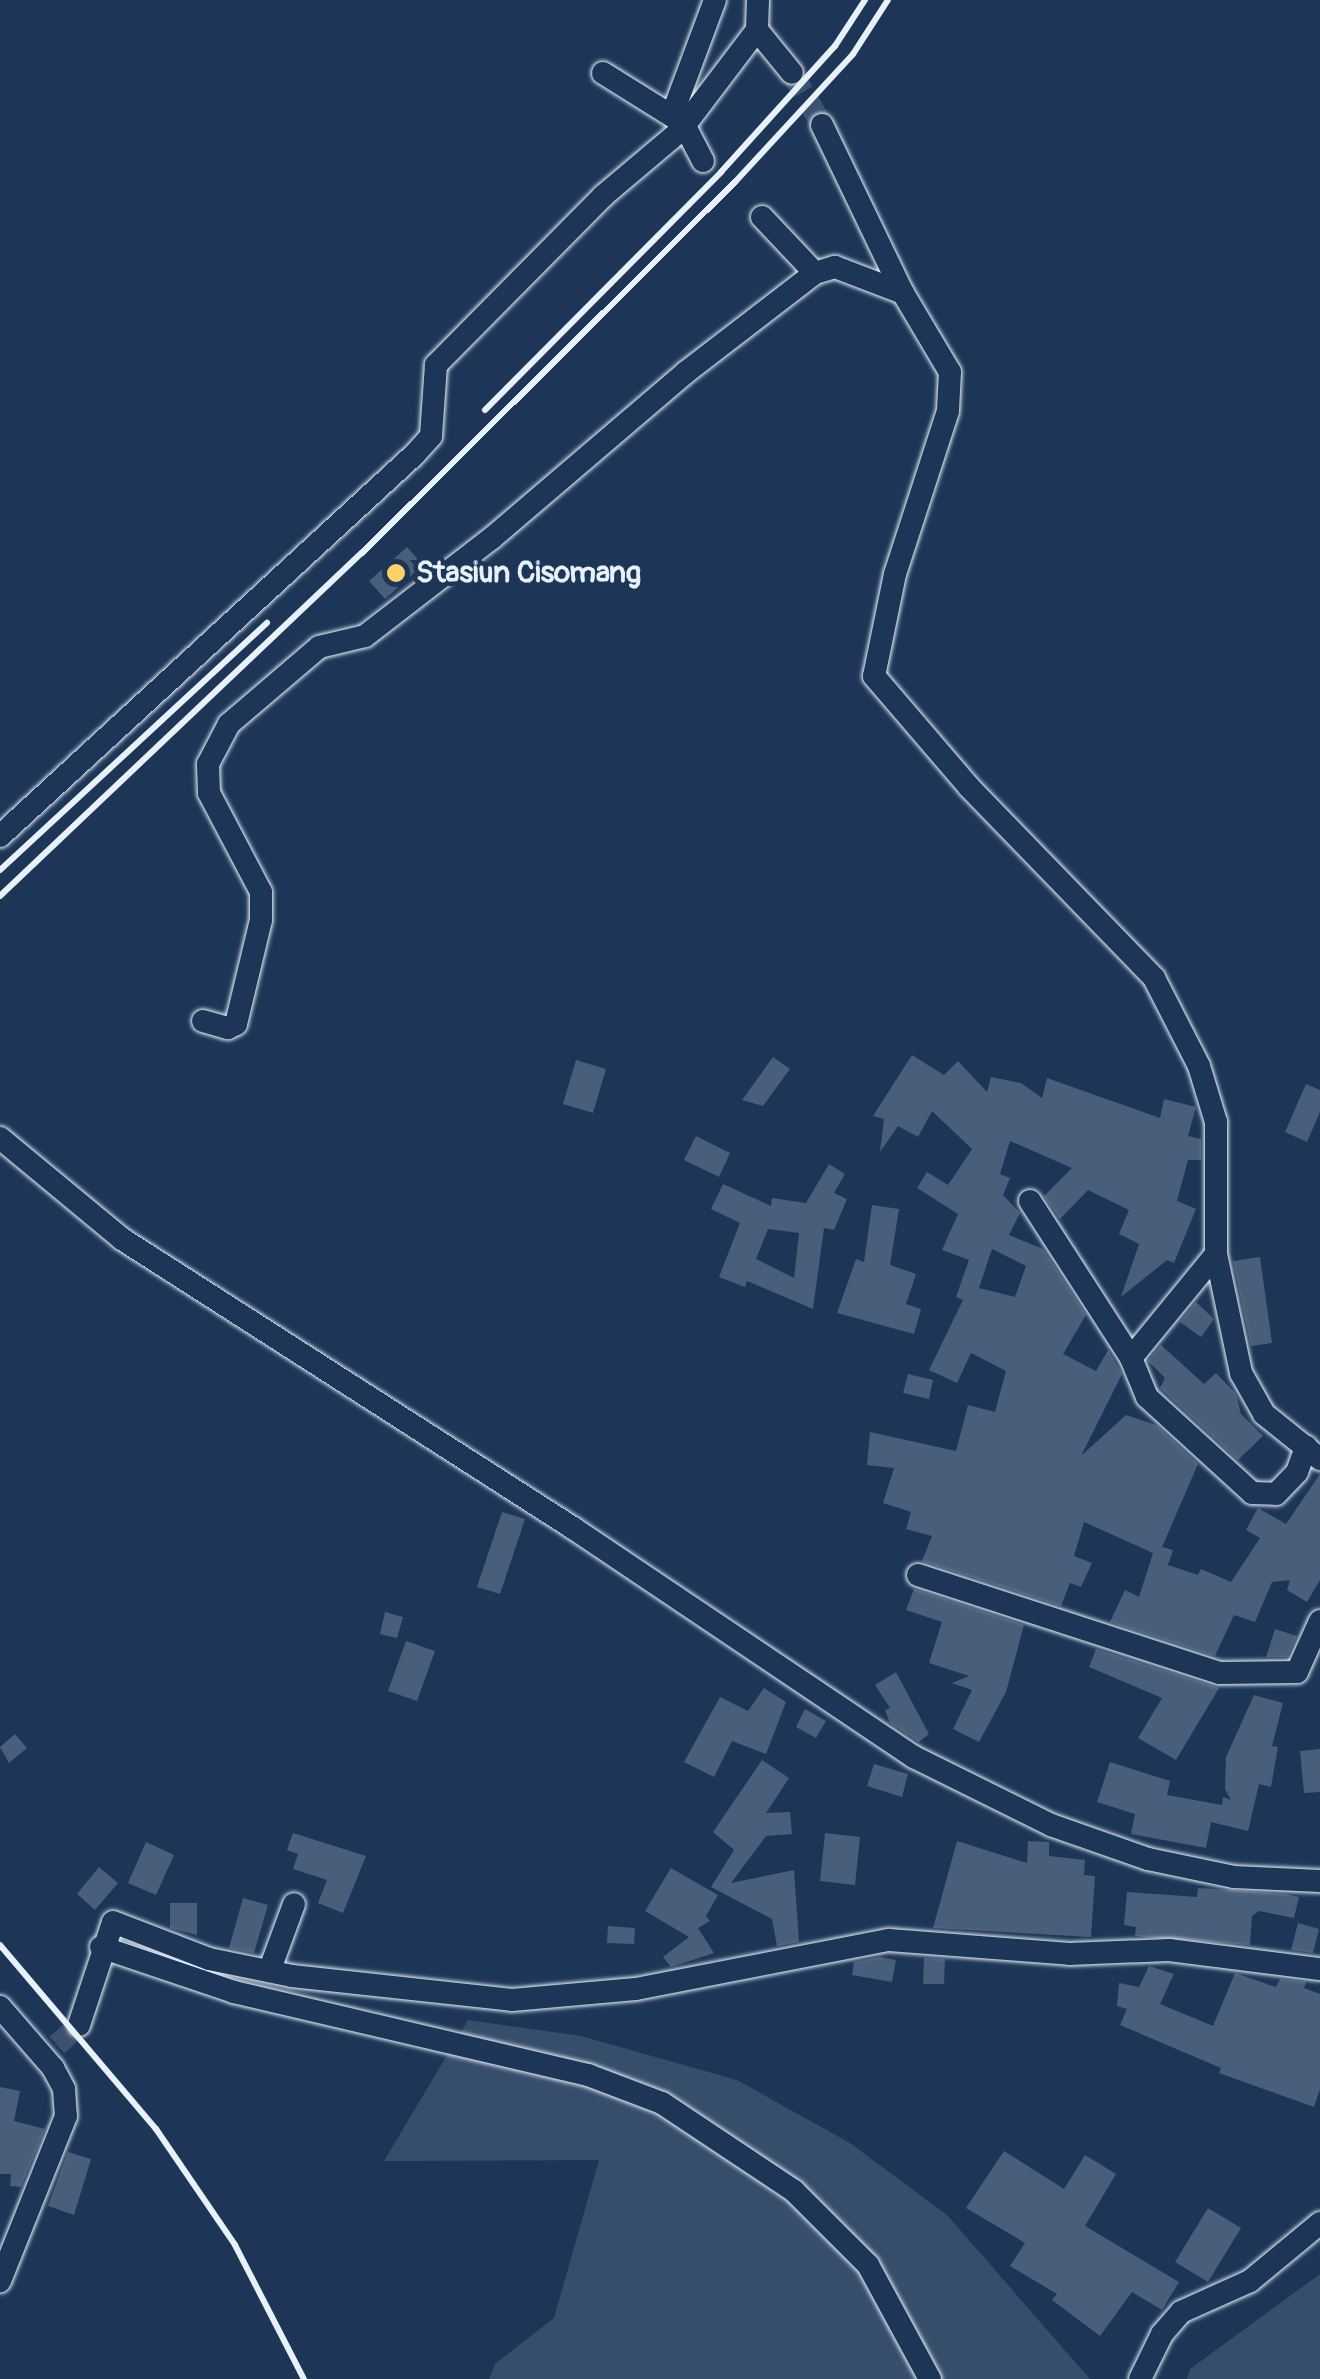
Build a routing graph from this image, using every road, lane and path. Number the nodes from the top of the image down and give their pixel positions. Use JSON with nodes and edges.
{"nodes":[{"id":1,"x":715,"y":0,"type":"edge"},
{"id":2,"x":758,"y":0,"type":"edge"},
{"id":3,"x":757,"y":30,"type":"junction"},
{"id":4,"x":603,"y":73,"type":"dead end"},
{"id":5,"x":792,"y":73,"type":"tunnel mouth"},
{"id":6,"x":678,"y":124,"type":"junction"},
{"id":7,"x":822,"y":124,"type":"tunnel mouth"},
{"id":8,"x":703,"y":161,"type":"dead end"},
{"id":9,"x":762,"y":217,"type":"dead end"},
{"id":10,"x":815,"y":273,"type":"junction"},
{"id":11,"x":903,"y":292,"type":"junction"},
{"id":12,"x":0,"y":836,"type":"edge"},
{"id":13,"x":203,"y":1021,"type":"dead end"},
{"id":14,"x":0,"y":1138,"type":"edge"},
{"id":15,"x":1030,"y":1202,"type":"dead end"},
{"id":16,"x":1216,"y":1254,"type":"junction"},
{"id":17,"x":1131,"y":1358,"type":"junction"},
{"id":18,"x":1313,"y":1453,"type":"edge"},
{"id":19,"x":918,"y":1575,"type":"dead end"},
{"id":20,"x":1320,"y":1621,"type":"edge"},
{"id":21,"x":1320,"y":1881,"type":"edge"},
{"id":22,"x":294,"y":1904,"type":"dead end"},
{"id":23,"x":101,"y":1947,"type":"junction"},
{"id":24,"x":270,"y":1969,"type":"junction"},
{"id":25,"x":1320,"y":1969,"type":"edge"},
{"id":26,"x":0,"y":2007,"type":"edge"},
{"id":27,"x":79,"y":2025,"type":"tunnel mouth"},
{"id":28,"x":1320,"y":2223,"type":"edge"},
{"id":29,"x":0,"y":2281,"type":"edge"},
{"id":30,"x":930,"y":2379,"type":"edge"},
{"id":31,"x":1140,"y":2379,"type":"edge"}],
"edges":[{"from":1,"to":6,"type":"street"},
{"from":2,"to":3,"type":"street"},
{"from":3,"to":5,"type":"street"},
{"from":3,"to":6,"type":"street"},
{"from":4,"to":6,"type":"street"},
{"from":6,"to":8,"type":"street"},
{"from":6,"to":12,"type":"street"},
{"from":7,"to":11,"type":"street"},
{"from":9,"to":10,"type":"street"},
{"from":10,"to":11,"type":"street"},
{"from":10,"to":13,"type":"street"},
{"from":11,"to":16,"type":"street"},
{"from":14,"to":21,"type":"street"},
{"from":15,"to":17,"type":"street"},
{"from":16,"to":17,"type":"street"},
{"from":16,"to":18,"type":"street"},
{"from":17,"to":18,"type":"street"},
{"from":19,"to":20,"type":"street"},
{"from":22,"to":24,"type":"street"},
{"from":23,"to":24,"type":"street"},
{"from":23,"to":27,"type":"street"},
{"from":23,"to":30,"type":"street"},
{"from":24,"to":25,"type":"street"},
{"from":26,"to":29,"type":"street"},
{"from":28,"to":31,"type":"street"}]}
